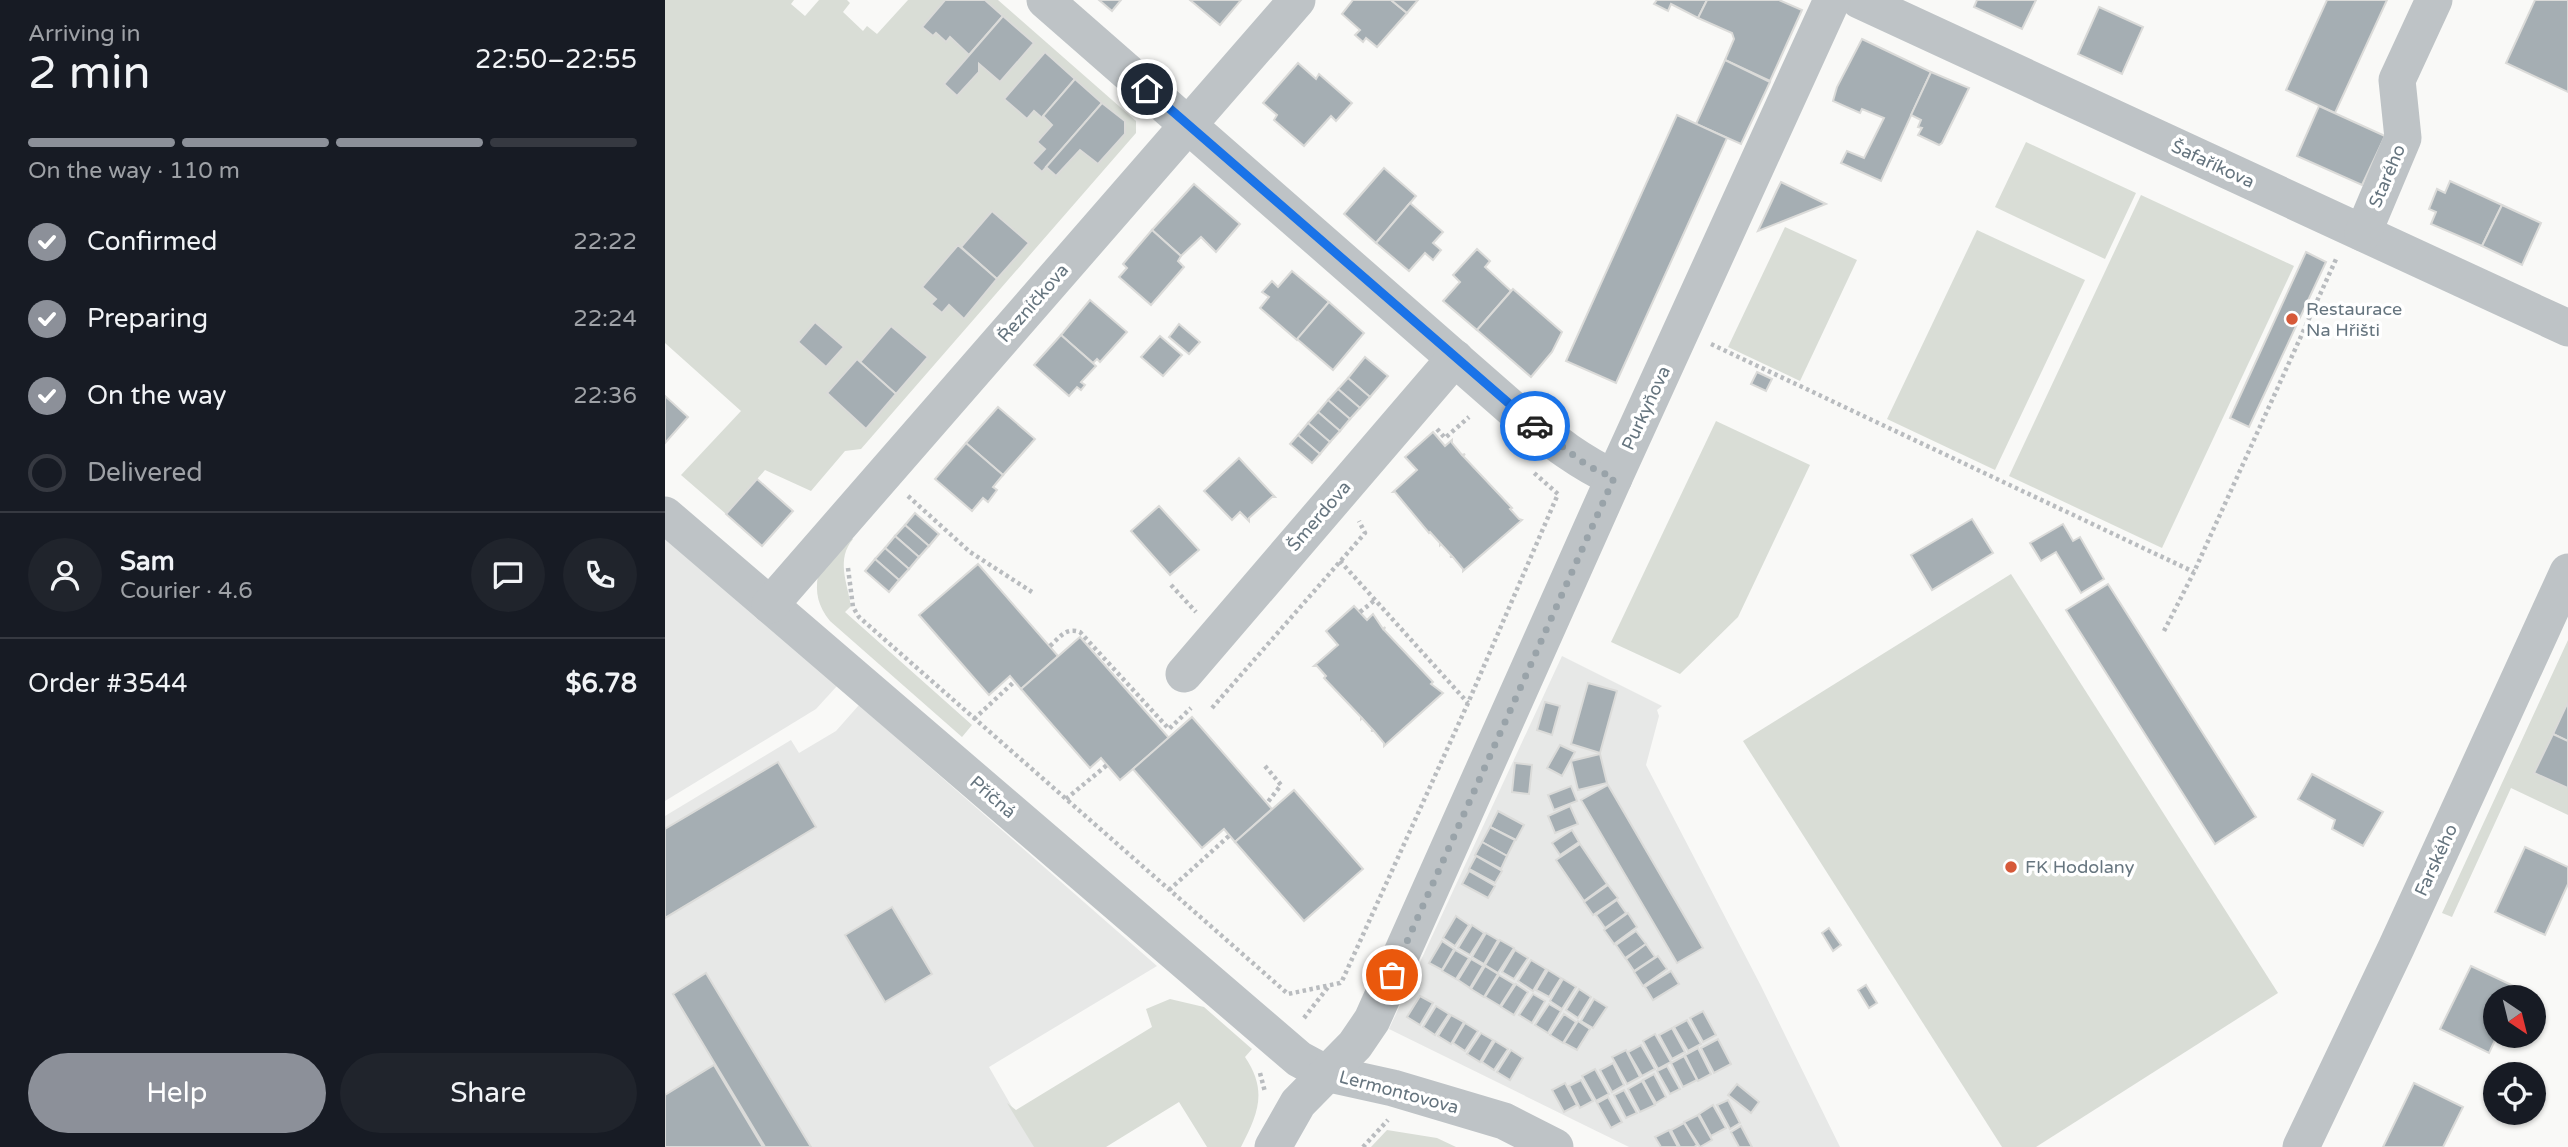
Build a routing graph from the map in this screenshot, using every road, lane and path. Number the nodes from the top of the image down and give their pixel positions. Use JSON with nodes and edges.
{"nodes":[{"id":1,"x":1045,"y":0,"type":"edge"},
{"id":2,"x":1297,"y":0,"type":"edge"},
{"id":3,"x":1832,"y":0,"type":"edge"},
{"id":4,"x":1859,"y":0,"type":"edge"},
{"id":5,"x":2434,"y":0,"type":"edge"},
{"id":6,"x":1188,"y":125,"type":"junction"},
{"id":7,"x":2356,"y":230,"type":"junction"},
{"id":8,"x":2568,"y":328,"type":"edge"},
{"id":9,"x":1682,"y":330,"type":"junction"},
{"id":10,"x":1455,"y":358,"type":"junction"},
{"id":11,"x":1431,"y":423,"type":"dead end"},
{"id":12,"x":1480,"y":425,"type":"dead end"},
{"id":13,"x":1529,"y":468,"type":"dead end"},
{"id":14,"x":1614,"y":478,"type":"junction"},
{"id":15,"x":900,"y":488,"type":"dead end"},
{"id":16,"x":1353,"y":510,"type":"dead end"},
{"id":17,"x":665,"y":515,"type":"edge"},
{"id":18,"x":1341,"y":561,"type":"junction"},
{"id":19,"x":848,"y":567,"type":"dead end"},
{"id":20,"x":2194,"y":572,"type":"junction"},
{"id":21,"x":2568,"y":572,"type":"edge"},
{"id":22,"x":1171,"y":585,"type":"dead end"},
{"id":23,"x":1032,"y":592,"type":"dead end"},
{"id":24,"x":1375,"y":600,"type":"junction"},
{"id":25,"x":770,"y":605,"type":"junction"},
{"id":26,"x":1196,"y":612,"type":"dead end"},
{"id":27,"x":1360,"y":612,"type":"dead end"},
{"id":28,"x":2164,"y":631,"type":"dead end"},
{"id":29,"x":1050,"y":646,"type":"dead end"},
{"id":30,"x":1015,"y":681,"type":"dead end"},
{"id":31,"x":1190,"y":689,"type":"joint"},
{"id":32,"x":1468,"y":703,"type":"junction"},
{"id":33,"x":1212,"y":708,"type":"dead end"},
{"id":34,"x":974,"y":719,"type":"junction"},
{"id":35,"x":1107,"y":765,"type":"dead end"},
{"id":36,"x":1265,"y":766,"type":"dead end"},
{"id":37,"x":1066,"y":799,"type":"junction"},
{"id":38,"x":1267,"y":803,"type":"dead end"},
{"id":39,"x":1230,"y":835,"type":"dead end"},
{"id":40,"x":1169,"y":890,"type":"junction"},
{"id":41,"x":1325,"y":1073,"type":"junction"},
{"id":42,"x":1273,"y":1147,"type":"edge"},
{"id":43,"x":1555,"y":1147,"type":"edge"},
{"id":44,"x":2301,"y":1147,"type":"edge"}],
"edges":[{"from":1,"to":6,"type":"street"},
{"from":2,"to":6,"type":"street","name":"Řezníčkova"},
{"from":3,"to":9,"type":"street","name":"Purkyňova"},
{"from":4,"to":7,"type":"street","name":"Šafaříkova"},
{"from":5,"to":7,"type":"street","name":"Starého"},
{"from":6,"to":10,"type":"street"},
{"from":6,"to":25,"type":"street","name":"Řezníčkova"},
{"from":7,"to":8,"type":"street","name":"Šafaříkova"},
{"from":7,"to":20,"type":"path"},
{"from":9,"to":14,"type":"street","name":"Purkyňova"},
{"from":9,"to":20,"type":"path"},
{"from":10,"to":14,"type":"street"},
{"from":10,"to":31,"type":"street","name":"Šmerdova"},
{"from":11,"to":12,"type":"path"},
{"from":13,"to":32,"type":"path"},
{"from":14,"to":41,"type":"street","name":"Purkyňova"},
{"from":15,"to":23,"type":"path"},
{"from":16,"to":18,"type":"path"},
{"from":17,"to":25,"type":"street","name":"Příčná"},
{"from":18,"to":24,"type":"path"},
{"from":18,"to":33,"type":"path"},
{"from":19,"to":34,"type":"path"},
{"from":20,"to":28,"type":"path"},
{"from":21,"to":44,"type":"street","name":"Farského"},
{"from":22,"to":26,"type":"path"},
{"from":24,"to":27,"type":"path"},
{"from":24,"to":32,"type":"path"},
{"from":25,"to":41,"type":"street","name":"Příčná"},
{"from":29,"to":31,"type":"path"},
{"from":30,"to":34,"type":"path"},
{"from":32,"to":40,"type":"path"},
{"from":34,"to":37,"type":"path"},
{"from":35,"to":37,"type":"path"},
{"from":36,"to":38,"type":"path"},
{"from":37,"to":40,"type":"path"},
{"from":39,"to":40,"type":"path"},
{"from":41,"to":42,"type":"street","name":"Lermontovova"},
{"from":41,"to":43,"type":"street","name":"Lermontovova"}]}
